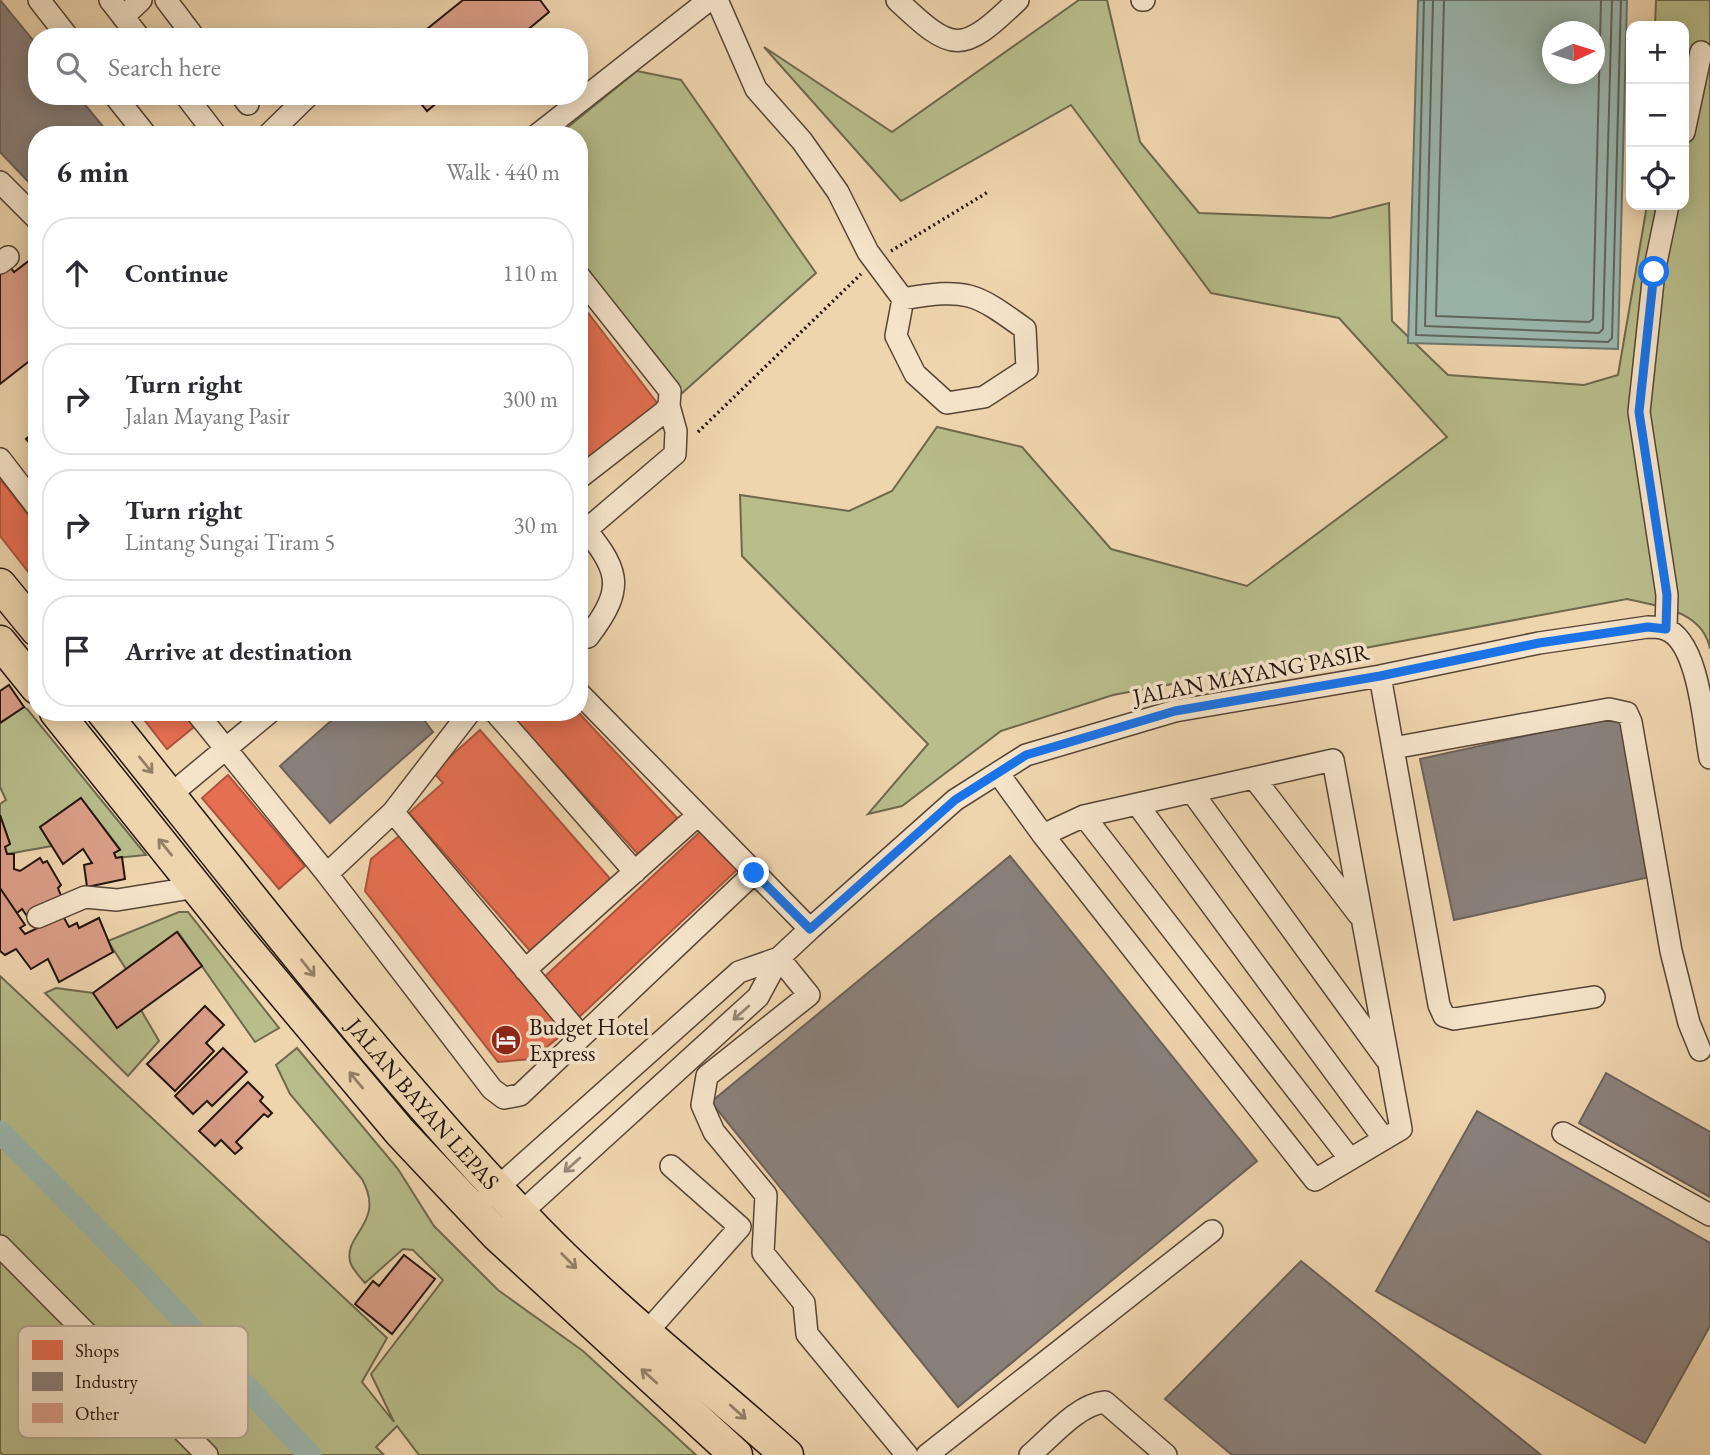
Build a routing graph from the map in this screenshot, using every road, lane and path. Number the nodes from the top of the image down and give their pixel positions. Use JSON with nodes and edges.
{"nodes":[{"id":1,"x":39,"y":0,"type":"edge"},
{"id":2,"x":141,"y":0,"type":"edge"},
{"id":3,"x":166,"y":0,"type":"edge"},
{"id":4,"x":709,"y":0,"type":"edge"},
{"id":5,"x":718,"y":0,"type":"edge"},
{"id":6,"x":897,"y":0,"type":"edge"},
{"id":7,"x":1018,"y":0,"type":"edge"},
{"id":8,"x":117,"y":8,"type":"edge"},
{"id":9,"x":61,"y":28,"type":"edge"},
{"id":10,"x":132,"y":28,"type":"edge"},
{"id":11,"x":187,"y":28,"type":"edge"},
{"id":12,"x":1701,"y":52,"type":"dead end"},
{"id":13,"x":588,"y":95,"type":"edge"},
{"id":14,"x":122,"y":105,"type":"edge"},
{"id":15,"x":193,"y":105,"type":"edge"},
{"id":16,"x":299,"y":105,"type":"edge"},
{"id":17,"x":575,"y":105,"type":"edge"},
{"id":18,"x":1689,"y":108,"type":"edge"},
{"id":19,"x":139,"y":126,"type":"edge"},
{"id":20,"x":209,"y":126,"type":"edge"},
{"id":21,"x":277,"y":126,"type":"edge"},
{"id":22,"x":548,"y":126,"type":"edge"},
{"id":23,"x":0,"y":182,"type":"edge"},
{"id":24,"x":988,"y":192,"type":"dead end"},
{"id":25,"x":28,"y":210,"type":"edge"},
{"id":26,"x":1667,"y":210,"type":"edge"},
{"id":27,"x":875,"y":261,"type":"junction"},
{"id":28,"x":588,"y":287,"type":"edge"},
{"id":29,"x":903,"y":299,"type":"junction"},
{"id":30,"x":669,"y":406,"type":"junction"},
{"id":31,"x":675,"y":454,"type":"junction"},
{"id":32,"x":0,"y":459,"type":"edge"},
{"id":33,"x":588,"y":471,"type":"edge"},
{"id":34,"x":28,"y":495,"type":"edge"},
{"id":35,"x":588,"y":524,"type":"edge"},
{"id":36,"x":588,"y":536,"type":"edge"},
{"id":37,"x":0,"y":585,"type":"edge"},
{"id":38,"x":28,"y":620,"type":"edge"},
{"id":39,"x":1666,"y":629,"type":"junction"},
{"id":40,"x":588,"y":637,"type":"dead end"},
{"id":41,"x":0,"y":642,"type":"edge"},
{"id":42,"x":1380,"y":676,"type":"junction"},
{"id":43,"x":28,"y":677,"type":"edge"},
{"id":44,"x":588,"y":702,"type":"edge"},
{"id":45,"x":63,"y":721,"type":"edge"},
{"id":46,"x":110,"y":721,"type":"edge"},
{"id":47,"x":204,"y":721,"type":"edge"},
{"id":48,"x":259,"y":721,"type":"edge"},
{"id":49,"x":463,"y":721,"type":"edge"},
{"id":50,"x":503,"y":721,"type":"edge"},
{"id":51,"x":1393,"y":748,"type":"junction"},
{"id":52,"x":225,"y":749,"type":"junction"},
{"id":53,"x":1710,"y":758,"type":"edge"},
{"id":54,"x":998,"y":773,"type":"junction"},
{"id":55,"x":1254,"y":778,"type":"junction"},
{"id":56,"x":1192,"y":792,"type":"junction"},
{"id":57,"x":170,"y":795,"type":"junction"},
{"id":58,"x":1137,"y":804,"type":"junction"},
{"id":59,"x":393,"y":812,"type":"junction"},
{"id":60,"x":698,"y":815,"type":"junction"},
{"id":61,"x":1084,"y":816,"type":"junction"},
{"id":62,"x":1043,"y":835,"type":"junction"},
{"id":63,"x":635,"y":872,"type":"junction"},
{"id":64,"x":754,"y":873,"type":"junction"},
{"id":65,"x":327,"y":874,"type":"junction"},
{"id":66,"x":197,"y":887,"type":"junction"},
{"id":67,"x":38,"y":917,"type":"dead end"},
{"id":68,"x":1362,"y":919,"type":"junction"},
{"id":69,"x":810,"y":929,"type":"junction"},
{"id":70,"x":779,"y":958,"type":"junction"},
{"id":71,"x":526,"y":970,"type":"junction"},
{"id":72,"x":1594,"y":997,"type":"dead end"},
{"id":73,"x":581,"y":1036,"type":"junction"},
{"id":74,"x":1700,"y":1050,"type":"dead end"},
{"id":75,"x":1389,"y":1064,"type":"junction"},
{"id":76,"x":400,"y":1132,"type":"junction"},
{"id":77,"x":1563,"y":1133,"type":"dead end"},
{"id":78,"x":1384,"y":1139,"type":"junction"},
{"id":79,"x":1350,"y":1159,"type":"junction"},
{"id":80,"x":671,"y":1166,"type":"dead end"},
{"id":81,"x":497,"y":1187,"type":"junction"},
{"id":82,"x":474,"y":1209,"type":"junction"},
{"id":83,"x":520,"y":1213,"type":"junction"},
{"id":84,"x":1710,"y":1215,"type":"edge"},
{"id":85,"x":1212,"y":1231,"type":"dead end"},
{"id":86,"x":498,"y":1235,"type":"junction"},
{"id":87,"x":0,"y":1246,"type":"edge"},
{"id":88,"x":582,"y":1315,"type":"junction"},
{"id":89,"x":79,"y":1326,"type":"edge"},
{"id":90,"x":646,"y":1333,"type":"junction"},
{"id":91,"x":189,"y":1438,"type":"edge"},
{"id":92,"x":206,"y":1455,"type":"edge"},
{"id":93,"x":736,"y":1455,"type":"edge"},
{"id":94,"x":787,"y":1455,"type":"edge"},
{"id":95,"x":907,"y":1455,"type":"edge"},
{"id":96,"x":927,"y":1455,"type":"edge"},
{"id":97,"x":1030,"y":1455,"type":"edge"},
{"id":98,"x":1166,"y":1455,"type":"edge"}],
"edges":[{"from":1,"to":9,"type":"street"},
{"from":2,"to":8,"type":"street"},
{"from":3,"to":11,"type":"street"},
{"from":4,"to":13,"type":"street"},
{"from":5,"to":27,"type":"street"},
{"from":6,"to":7,"type":"street"},
{"from":8,"to":10,"type":"street"},
{"from":12,"to":18,"type":"street"},
{"from":14,"to":19,"type":"street"},
{"from":15,"to":20,"type":"street"},
{"from":16,"to":21,"type":"street"},
{"from":17,"to":22,"type":"street"},
{"from":23,"to":25,"type":"street"},
{"from":24,"to":27,"type":"path"},
{"from":26,"to":39,"type":"street"},
{"from":27,"to":29,"type":"street"},
{"from":27,"to":31,"type":"path"},
{"from":28,"to":30,"type":"street"},
{"from":29,"to":29,"type":"street"},
{"from":30,"to":31,"type":"street"},
{"from":30,"to":33,"type":"street"},
{"from":31,"to":35,"type":"street"},
{"from":32,"to":34,"type":"street"},
{"from":36,"to":40,"type":"street"},
{"from":37,"to":38,"type":"highway"},
{"from":39,"to":42,"type":"street","name":"JALAN MAYANG PASIR"},
{"from":39,"to":53,"type":"street"},
{"from":41,"to":43,"type":"highway"},
{"from":42,"to":51,"type":"street"},
{"from":42,"to":54,"type":"street","name":"JALAN MAYANG PASIR"},
{"from":44,"to":60,"type":"street"},
{"from":66,"to":45,"type":"highway","name":"JALAN BAYAN LEPAS","one_way":true},
{"from":46,"to":57,"type":"highway","name":"JALAN BAYAN LEPAS","one_way":true},
{"from":47,"to":52,"type":"street"},
{"from":48,"to":52,"type":"street"},
{"from":49,"to":59,"type":"street"},
{"from":50,"to":63,"type":"street"},
{"from":51,"to":72,"type":"street"},
{"from":51,"to":74,"type":"street"},
{"from":52,"to":57,"type":"street"},
{"from":52,"to":65,"type":"street"},
{"from":54,"to":62,"type":"street"},
{"from":54,"to":69,"type":"street","name":"JALAN MAYANG PASIR"},
{"from":55,"to":56,"type":"street"},
{"from":55,"to":68,"type":"street"},
{"from":55,"to":68,"type":"street"},
{"from":56,"to":58,"type":"street"},
{"from":56,"to":75,"type":"street"},
{"from":57,"to":81,"type":"highway","name":"JALAN BAYAN LEPAS","one_way":true},
{"from":58,"to":61,"type":"street"},
{"from":58,"to":78,"type":"street"},
{"from":59,"to":65,"type":"street"},
{"from":59,"to":71,"type":"street"},
{"from":60,"to":63,"type":"street"},
{"from":60,"to":64,"type":"street"},
{"from":61,"to":62,"type":"street"},
{"from":61,"to":79,"type":"street"},
{"from":62,"to":79,"type":"street"},
{"from":63,"to":71,"type":"street"},
{"from":64,"to":69,"type":"street"},
{"from":64,"to":73,"type":"street"},
{"from":65,"to":73,"type":"street"},
{"from":66,"to":67,"type":"street"},
{"from":76,"to":66,"type":"highway","name":"JALAN BAYAN LEPAS","one_way":true},
{"from":68,"to":75,"type":"street"},
{"from":69,"to":70,"type":"street","name":"JALAN MAYANG PASIR"},
{"from":70,"to":81,"type":"street","name":"JALAN MAYANG PASIR"},
{"from":70,"to":83,"type":"street","name":"JALAN MAYANG PASIR","one_way":true},
{"from":70,"to":95,"type":"street"},
{"from":71,"to":73,"type":"street"},
{"from":75,"to":78,"type":"street"},
{"from":76,"to":82,"type":"highway","name":"JALAN BAYAN LEPAS"},
{"from":76,"to":88,"type":"highway"},
{"from":77,"to":84,"type":"street"},
{"from":78,"to":79,"type":"street"},
{"from":80,"to":90,"type":"street"},
{"from":81,"to":82,"type":"street","name":"JALAN MAYANG PASIR"},
{"from":81,"to":83,"type":"highway","name":"JALAN BAYAN LEPAS"},
{"from":82,"to":86,"type":"highway","name":"JALAN BAYAN LEPAS"},
{"from":83,"to":86,"type":"street","name":"JALAN MAYANG PASIR"},
{"from":83,"to":90,"type":"highway","name":"JALAN BAYAN LEPAS","one_way":true},
{"from":85,"to":96,"type":"street"},
{"from":86,"to":88,"type":"highway","name":"JALAN BAYAN LEPAS"},
{"from":87,"to":89,"type":"street"},
{"from":93,"to":88,"type":"highway","name":"JALAN BAYAN LEPAS","one_way":true},
{"from":90,"to":94,"type":"highway","name":"JALAN BAYAN LEPAS","one_way":true},
{"from":91,"to":92,"type":"street"},
{"from":97,"to":98,"type":"street"}]}
